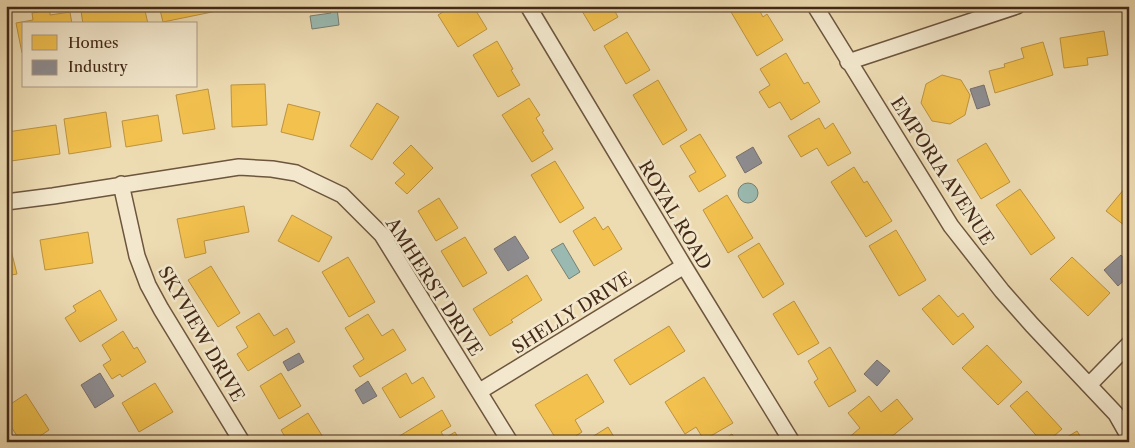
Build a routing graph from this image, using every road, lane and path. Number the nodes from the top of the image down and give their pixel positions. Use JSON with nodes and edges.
{"nodes":[{"id":1,"x":528,"y":6,"type":"edge"},
{"id":2,"x":815,"y":6,"type":"edge"},
{"id":3,"x":1017,"y":6,"type":"edge"},
{"id":4,"x":848,"y":62,"type":"junction"},
{"id":5,"x":121,"y":184,"type":"junction"},
{"id":6,"x":6,"y":202,"type":"edge"},
{"id":7,"x":684,"y":266,"type":"junction"},
{"id":8,"x":1129,"y":344,"type":"edge"},
{"id":9,"x":1089,"y":385,"type":"junction"},
{"id":10,"x":480,"y":391,"type":"junction"},
{"id":11,"x":1129,"y":437,"type":"edge"},
{"id":12,"x":242,"y":442,"type":"edge"},
{"id":13,"x":510,"y":442,"type":"edge"},
{"id":14,"x":792,"y":442,"type":"edge"}],
"edges":[{"from":1,"to":7,"type":"street","name":"ROYAL ROAD"},
{"from":2,"to":4,"type":"street","name":"EMPORIA AVENUE"},
{"from":3,"to":4,"type":"street"},
{"from":4,"to":9,"type":"street","name":"EMPORIA AVENUE"},
{"from":5,"to":6,"type":"street","name":"AMHERST DRIVE"},
{"from":5,"to":10,"type":"street","name":"AMHERST DRIVE"},
{"from":5,"to":12,"type":"street","name":"SKYVIEW DRIVE"},
{"from":7,"to":10,"type":"street","name":"SHELLY DRIVE"},
{"from":7,"to":14,"type":"street","name":"ROYAL ROAD"},
{"from":8,"to":9,"type":"street"},
{"from":9,"to":11,"type":"street","name":"EMPORIA AVENUE"},
{"from":10,"to":13,"type":"street","name":"AMHERST DRIVE"}]}
